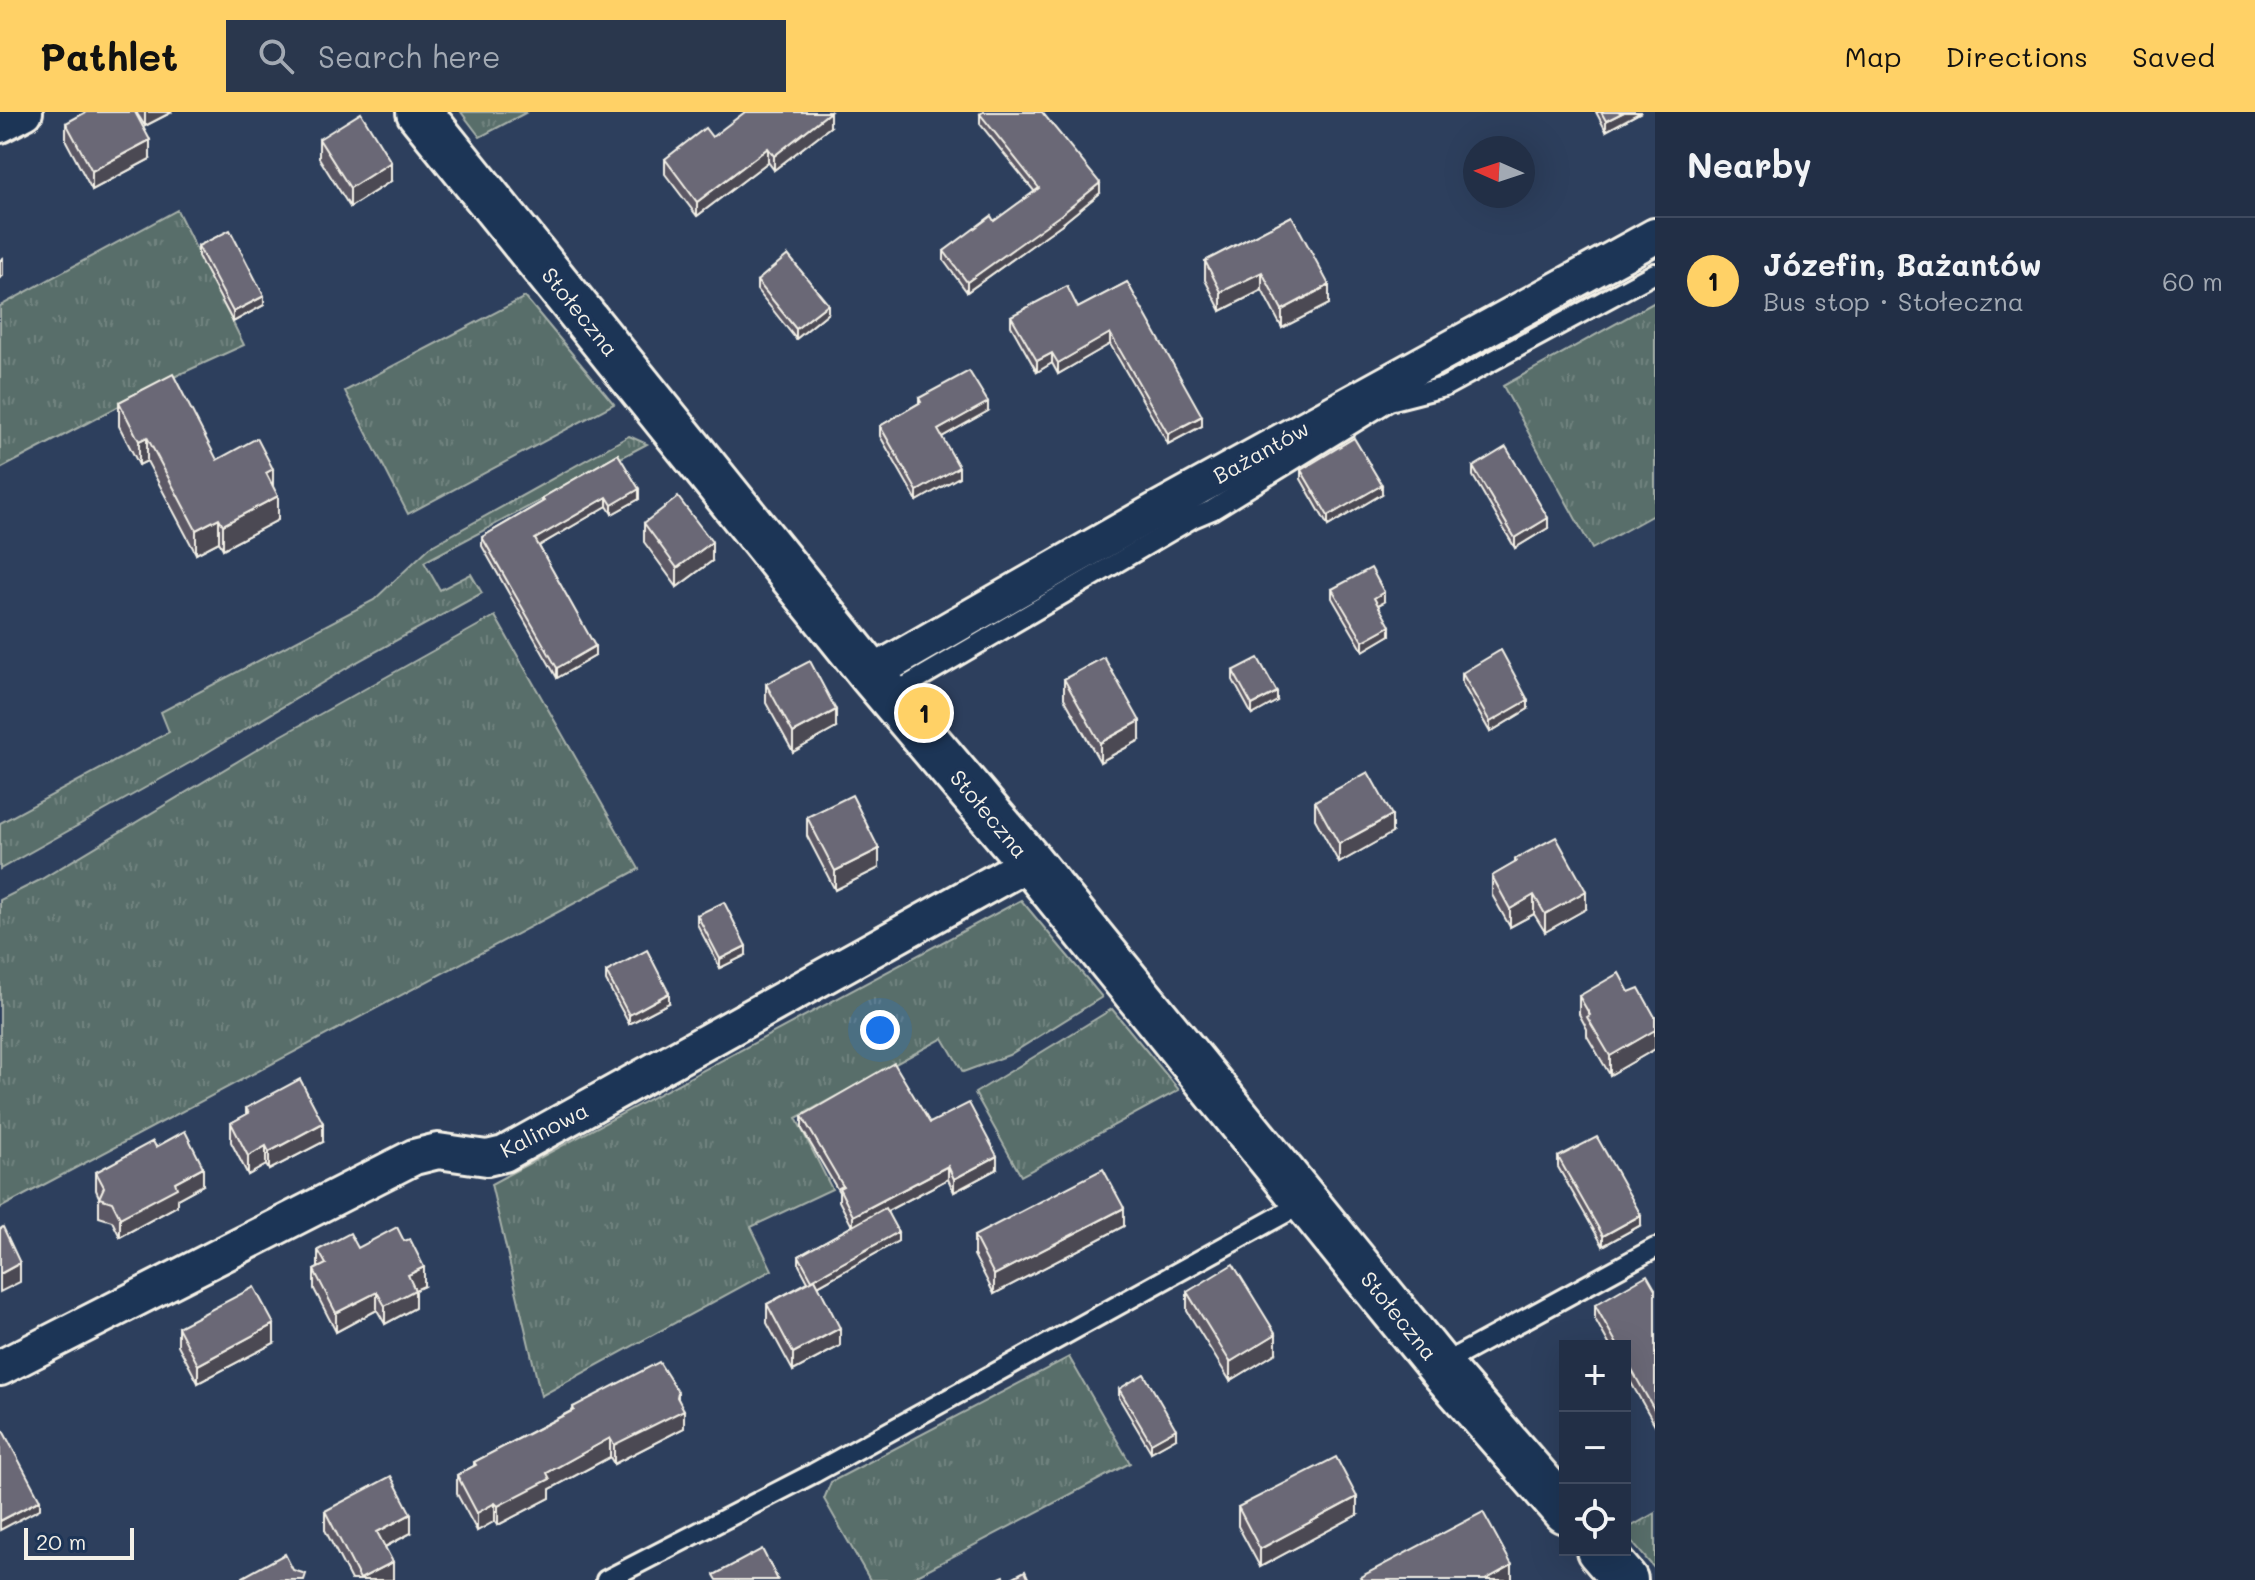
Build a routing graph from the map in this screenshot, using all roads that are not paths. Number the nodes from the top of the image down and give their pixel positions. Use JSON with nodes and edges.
{"nodes":[{"id":1,"x":25,"y":112,"type":"edge"},
{"id":2,"x":419,"y":112,"type":"edge"},
{"id":3,"x":0,"y":125,"type":"edge"},
{"id":4,"x":1655,"y":236,"type":"edge"},
{"id":5,"x":1655,"y":273,"type":"edge"},
{"id":6,"x":880,"y":685,"type":"junction"},
{"id":7,"x":1030,"y":862,"type":"junction"},
{"id":8,"x":1304,"y":1200,"type":"junction"},
{"id":9,"x":1655,"y":1248,"type":"edge"},
{"id":10,"x":1439,"y":1366,"type":"junction"},
{"id":11,"x":0,"y":1368,"type":"edge"},
{"id":12,"x":1559,"y":1504,"type":"edge"},
{"id":13,"x":1604,"y":1556,"type":"edge"},
{"id":14,"x":606,"y":1580,"type":"edge"},
{"id":15,"x":1625,"y":1580,"type":"edge"}],
"edges":[{"from":1,"to":3,"type":"street"},
{"from":2,"to":6,"type":"street","name":"Stołeczna"},
{"from":4,"to":6,"type":"street","name":"Bażantów"},
{"from":5,"to":6,"type":"lane"},
{"from":6,"to":7,"type":"street","name":"Stołeczna"},
{"from":7,"to":8,"type":"street","name":"Stołeczna"},
{"from":7,"to":11,"type":"street","name":"Kalinowa"},
{"from":8,"to":10,"type":"street","name":"Stołeczna"},
{"from":8,"to":14,"type":"lane"},
{"from":9,"to":10,"type":"lane"},
{"from":10,"to":12,"type":"street","name":"Stołeczna"},
{"from":13,"to":15,"type":"street"}]}
